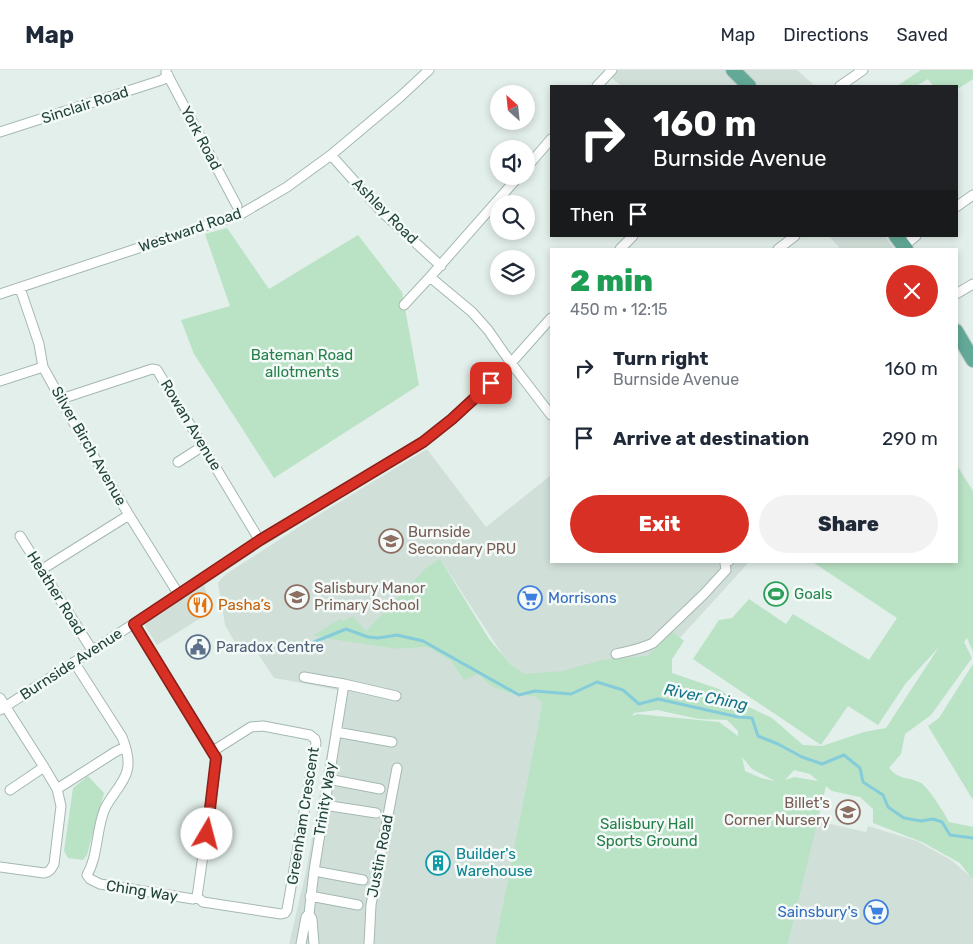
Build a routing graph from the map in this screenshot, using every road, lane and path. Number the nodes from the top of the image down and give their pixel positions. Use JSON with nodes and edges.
{"nodes":[{"id":1,"x":429,"y":70,"type":"edge"},
{"id":2,"x":612,"y":70,"type":"edge"},
{"id":3,"x":732,"y":70,"type":"edge"},
{"id":4,"x":863,"y":70,"type":"edge"},
{"id":5,"x":167,"y":72,"type":"edge"},
{"id":6,"x":598,"y":85,"type":"edge"},
{"id":7,"x":749,"y":85,"type":"edge"},
{"id":8,"x":841,"y":85,"type":"edge"},
{"id":9,"x":0,"y":132,"type":"edge"},
{"id":10,"x":550,"y":140,"type":"edge"},
{"id":11,"x":331,"y":155,"type":"junction"},
{"id":12,"x":535,"y":158,"type":"edge"},
{"id":13,"x":511,"y":185,"type":"edge"},
{"id":14,"x":973,"y":195,"type":"edge"},
{"id":15,"x":237,"y":206,"type":"dead end"},
{"id":16,"x":958,"y":206,"type":"edge"},
{"id":17,"x":632,"y":237,"type":"edge"},
{"id":18,"x":794,"y":237,"type":"edge"},
{"id":19,"x":914,"y":237,"type":"edge"},
{"id":20,"x":902,"y":244,"type":"edge"},
{"id":21,"x":621,"y":248,"type":"edge"},
{"id":22,"x":779,"y":248,"type":"edge"},
{"id":23,"x":440,"y":266,"type":"junction"},
{"id":24,"x":430,"y":277,"type":"junction"},
{"id":25,"x":973,"y":284,"type":"edge"},
{"id":26,"x":20,"y":288,"type":"junction"},
{"id":27,"x":958,"y":293,"type":"edge"},
{"id":28,"x":0,"y":294,"type":"edge"},
{"id":29,"x":404,"y":305,"type":"dead end"},
{"id":30,"x":550,"y":319,"type":"edge"},
{"id":31,"x":958,"y":334,"type":"edge"},
{"id":32,"x":973,"y":360,"type":"edge"},
{"id":33,"x":511,"y":363,"type":"junction"},
{"id":34,"x":43,"y":367,"type":"junction"},
{"id":35,"x":0,"y":381,"type":"edge"},
{"id":36,"x":61,"y":399,"type":"junction"},
{"id":37,"x":550,"y":414,"type":"edge"},
{"id":38,"x":203,"y":446,"type":"junction"},
{"id":39,"x":178,"y":462,"type":"dead end"},
{"id":40,"x":129,"y":515,"type":"junction"},
{"id":41,"x":20,"y":536,"type":"dead end"},
{"id":42,"x":260,"y":540,"type":"junction"},
{"id":43,"x":725,"y":563,"type":"edge"},
{"id":44,"x":41,"y":570,"type":"junction"},
{"id":45,"x":179,"y":594,"type":"junction"},
{"id":46,"x":134,"y":624,"type":"junction"},
{"id":47,"x":92,"y":650,"type":"junction"},
{"id":48,"x":616,"y":654,"type":"dead end"},
{"id":49,"x":74,"y":662,"type":"junction"},
{"id":50,"x":304,"y":677,"type":"dead end"},
{"id":51,"x":344,"y":684,"type":"junction"},
{"id":52,"x":396,"y":696,"type":"dead end"},
{"id":53,"x":0,"y":698,"type":"edge"},
{"id":54,"x":3,"y":709,"type":"edge"},
{"id":55,"x":336,"y":732,"type":"junction"},
{"id":56,"x":392,"y":742,"type":"dead end"},
{"id":57,"x":126,"y":748,"type":"junction"},
{"id":58,"x":213,"y":751,"type":"junction"},
{"id":59,"x":44,"y":768,"type":"junction"},
{"id":60,"x":397,"y":768,"type":"dead end"},
{"id":61,"x":328,"y":780,"type":"junction"},
{"id":62,"x":380,"y":788,"type":"dead end"},
{"id":63,"x":57,"y":789,"type":"junction"},
{"id":64,"x":10,"y":790,"type":"dead end"},
{"id":65,"x":324,"y":805,"type":"junction"},
{"id":66,"x":376,"y":813,"type":"dead end"},
{"id":67,"x":0,"y":867,"type":"edge"},
{"id":68,"x":314,"y":871,"type":"junction"},
{"id":69,"x":363,"y":880,"type":"dead end"},
{"id":70,"x":310,"y":896,"type":"junction"},
{"id":71,"x":197,"y":897,"type":"junction"},
{"id":72,"x":358,"y":905,"type":"dead end"},
{"id":73,"x":309,"y":914,"type":"junction"},
{"id":74,"x":302,"y":944,"type":"edge"},
{"id":75,"x":314,"y":944,"type":"edge"},
{"id":76,"x":369,"y":944,"type":"edge"}],
"edges":[{"from":1,"to":11,"type":"street","name":"Westward Road"},
{"from":2,"to":6,"type":"street"},
{"from":3,"to":7,"type":"main road"},
{"from":4,"to":8,"type":"street"},
{"from":5,"to":9,"type":"street","name":"Sinclair Road"},
{"from":5,"to":15,"type":"street","name":"York Road"},
{"from":10,"to":12,"type":"street"},
{"from":11,"to":23,"type":"street","name":"Ashley Road"},
{"from":11,"to":26,"type":"street","name":"Westward Road"},
{"from":13,"to":23,"type":"street"},
{"from":14,"to":16,"type":"street"},
{"from":17,"to":21,"type":"street"},
{"from":18,"to":22,"type":"street"},
{"from":19,"to":20,"type":"street"},
{"from":23,"to":24,"type":"street"},
{"from":24,"to":29,"type":"street"},
{"from":24,"to":33,"type":"street"},
{"from":25,"to":27,"type":"street"},
{"from":26,"to":28,"type":"street","name":"Westward Road"},
{"from":26,"to":34,"type":"street","name":"Silver Birch Avenue"},
{"from":30,"to":33,"type":"street","name":"Burnside Avenue"},
{"from":31,"to":32,"type":"main road"},
{"from":33,"to":37,"type":"street"},
{"from":33,"to":42,"type":"street","name":"Burnside Avenue"},
{"from":34,"to":35,"type":"street"},
{"from":34,"to":36,"type":"street","name":"Silver Birch Avenue"},
{"from":36,"to":38,"type":"street","name":"Rowan Avenue"},
{"from":36,"to":40,"type":"street","name":"Silver Birch Avenue"},
{"from":38,"to":39,"type":"street"},
{"from":38,"to":42,"type":"street","name":"Rowan Avenue"},
{"from":40,"to":44,"type":"street"},
{"from":40,"to":45,"type":"street","name":"Silver Birch Avenue"},
{"from":41,"to":44,"type":"street","name":"Heather Road"},
{"from":42,"to":45,"type":"street","name":"Burnside Avenue"},
{"from":43,"to":48,"type":"street"},
{"from":44,"to":47,"type":"street","name":"Heather Road"},
{"from":45,"to":46,"type":"street","name":"Burnside Avenue"},
{"from":46,"to":47,"type":"street","name":"Burnside Avenue"},
{"from":46,"to":58,"type":"street","name":"Ching Way"},
{"from":47,"to":49,"type":"street","name":"Burnside Avenue"},
{"from":49,"to":54,"type":"street","name":"Burnside Avenue"},
{"from":49,"to":57,"type":"street"},
{"from":50,"to":51,"type":"street"},
{"from":51,"to":52,"type":"street"},
{"from":51,"to":55,"type":"street","name":"Trinity Way"},
{"from":53,"to":54,"type":"street"},
{"from":54,"to":59,"type":"street"},
{"from":55,"to":56,"type":"street"},
{"from":55,"to":61,"type":"street","name":"Trinity Way"},
{"from":57,"to":63,"type":"street"},
{"from":57,"to":71,"type":"street","name":"Ching Way"},
{"from":58,"to":71,"type":"street","name":"Ching Way"},
{"from":58,"to":71,"type":"street","name":"Greenham Crescent"},
{"from":59,"to":63,"type":"street"},
{"from":59,"to":64,"type":"street"},
{"from":60,"to":76,"type":"street","name":"Justin Road"},
{"from":61,"to":62,"type":"street"},
{"from":61,"to":65,"type":"street","name":"Trinity Way"},
{"from":63,"to":67,"type":"street"},
{"from":65,"to":66,"type":"street"},
{"from":65,"to":68,"type":"street","name":"Trinity Way"},
{"from":68,"to":69,"type":"street"},
{"from":68,"to":70,"type":"street","name":"Trinity Way"},
{"from":70,"to":72,"type":"street"},
{"from":70,"to":73,"type":"street","name":"Trinity Way"},
{"from":73,"to":74,"type":"street","name":"Trinity Way"},
{"from":73,"to":75,"type":"street","name":"Trinity Way"}]}
